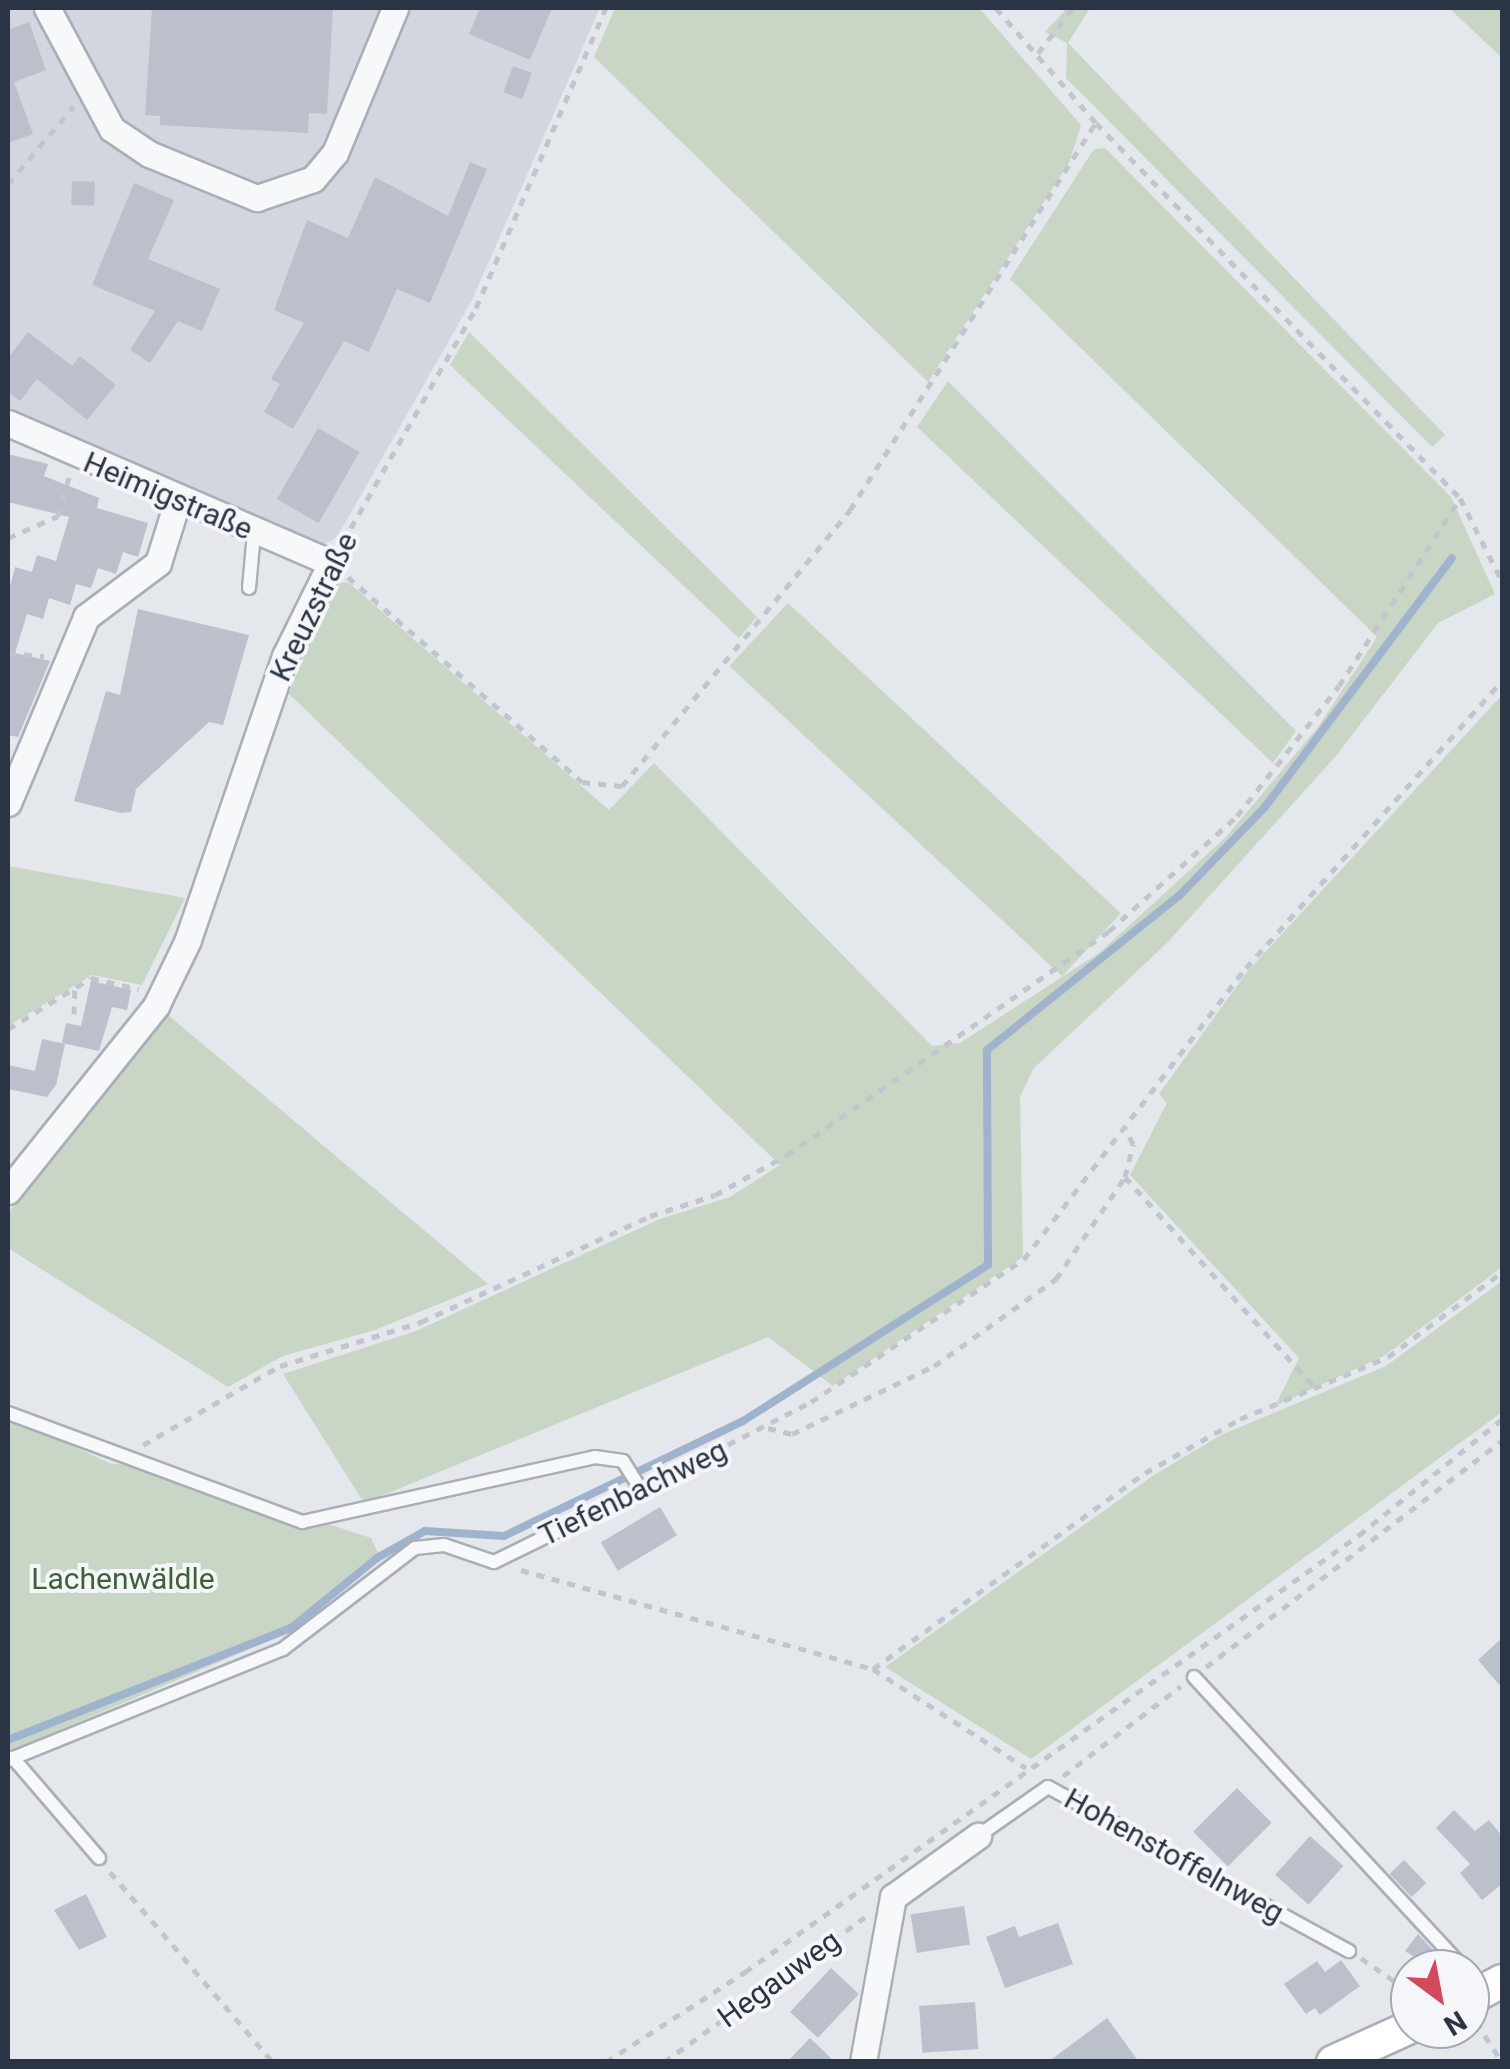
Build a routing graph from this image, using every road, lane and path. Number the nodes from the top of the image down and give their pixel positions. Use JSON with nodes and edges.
{"nodes":[{"id":1,"x":47,"y":8,"type":"edge"},
{"id":2,"x":396,"y":8,"type":"edge"},
{"id":3,"x":606,"y":8,"type":"edge"},
{"id":4,"x":996,"y":8,"type":"edge"},
{"id":5,"x":1073,"y":8,"type":"edge"},
{"id":6,"x":1038,"y":53,"type":"junction"},
{"id":7,"x":86,"y":92,"type":"junction"},
{"id":8,"x":1096,"y":123,"type":"junction"},
{"id":9,"x":8,"y":184,"type":"edge"},
{"id":10,"x":8,"y":423,"type":"edge"},
{"id":11,"x":75,"y":457,"type":"junction"},
{"id":12,"x":1460,"y":498,"type":"junction"},
{"id":13,"x":178,"y":500,"type":"junction"},
{"id":14,"x":254,"y":533,"type":"junction"},
{"id":15,"x":8,"y":538,"type":"edge"},
{"id":16,"x":331,"y":563,"type":"junction"},
{"id":17,"x":1502,"y":581,"type":"edge"},
{"id":18,"x":249,"y":588,"type":"dead end"},
{"id":19,"x":8,"y":652,"type":"edge"},
{"id":20,"x":33,"y":657,"type":"dead end"},
{"id":21,"x":1502,"y":681,"type":"edge"},
{"id":22,"x":8,"y":803,"type":"edge"},
{"id":23,"x":75,"y":988,"type":"junction"},
{"id":24,"x":162,"y":994,"type":"junction"},
{"id":25,"x":74,"y":1014,"type":"dead end"},
{"id":26,"x":8,"y":1030,"type":"edge"},
{"id":27,"x":1124,"y":1126,"type":"junction"},
{"id":28,"x":1126,"y":1177,"type":"junction"},
{"id":29,"x":8,"y":1191,"type":"edge"},
{"id":30,"x":1502,"y":1272,"type":"edge"},
{"id":31,"x":1316,"y":1389,"type":"junction"},
{"id":32,"x":8,"y":1413,"type":"edge"},
{"id":33,"x":1502,"y":1419,"type":"edge"},
{"id":34,"x":765,"y":1427,"type":"junction"},
{"id":35,"x":1502,"y":1440,"type":"edge"},
{"id":36,"x":111,"y":1456,"type":"junction"},
{"id":37,"x":641,"y":1490,"type":"junction"},
{"id":38,"x":494,"y":1562,"type":"junction"},
{"id":39,"x":873,"y":1669,"type":"junction"},
{"id":40,"x":1194,"y":1677,"type":"junction"},
{"id":41,"x":10,"y":1759,"type":"edge"},
{"id":42,"x":1026,"y":1768,"type":"junction"},
{"id":43,"x":1048,"y":1787,"type":"junction"},
{"id":44,"x":978,"y":1836,"type":"joint"},
{"id":45,"x":98,"y":1858,"type":"joint"},
{"id":46,"x":893,"y":1897,"type":"junction"},
{"id":47,"x":1442,"y":1949,"type":"edge"},
{"id":48,"x":1350,"y":1952,"type":"joint"},
{"id":49,"x":1390,"y":1979,"type":"edge"},
{"id":50,"x":1490,"y":2026,"type":"edge"},
{"id":51,"x":1390,"y":2037,"type":"edge"},
{"id":52,"x":272,"y":2062,"type":"edge"},
{"id":53,"x":606,"y":2062,"type":"edge"},
{"id":54,"x":664,"y":2062,"type":"edge"},
{"id":55,"x":863,"y":2062,"type":"edge"},
{"id":56,"x":1333,"y":2062,"type":"edge"},
{"id":57,"x":1502,"y":2062,"type":"edge"}],
"edges":[{"from":1,"to":7,"type":"street"},
{"from":2,"to":7,"type":"street"},
{"from":3,"to":16,"type":"path","name":"Kreuzstraße"},
{"from":4,"to":6,"type":"path"},
{"from":5,"to":6,"type":"path"},
{"from":6,"to":8,"type":"path"},
{"from":7,"to":9,"type":"path"},
{"from":8,"to":12,"type":"path"},
{"from":8,"to":16,"type":"path"},
{"from":10,"to":11,"type":"street","name":"Heimigstraße"},
{"from":11,"to":13,"type":"street","name":"Heimigstraße"},
{"from":11,"to":15,"type":"path"},
{"from":12,"to":17,"type":"path"},
{"from":12,"to":36,"type":"path"},
{"from":13,"to":14,"type":"street","name":"Heimigstraße"},
{"from":13,"to":22,"type":"street"},
{"from":14,"to":16,"type":"street","name":"Heimigstraße"},
{"from":14,"to":18,"type":"lane"},
{"from":16,"to":24,"type":"street","name":"Kreuzstraße"},
{"from":19,"to":20,"type":"path"},
{"from":21,"to":27,"type":"path","name":"Tiefenbachweg"},
{"from":23,"to":24,"type":"path"},
{"from":23,"to":25,"type":"path"},
{"from":23,"to":26,"type":"path"},
{"from":24,"to":29,"type":"street","name":"Kreuzstraße"},
{"from":27,"to":28,"type":"path"},
{"from":27,"to":34,"type":"path","name":"Tiefenbachweg"},
{"from":28,"to":31,"type":"path"},
{"from":28,"to":34,"type":"path"},
{"from":30,"to":31,"type":"path"},
{"from":31,"to":39,"type":"path"},
{"from":32,"to":36,"type":"lane"},
{"from":33,"to":42,"type":"path"},
{"from":34,"to":37,"type":"path","name":"Tiefenbachweg"},
{"from":35,"to":40,"type":"path"},
{"from":36,"to":37,"type":"lane"},
{"from":37,"to":38,"type":"lane","name":"Tiefenbachweg"},
{"from":38,"to":39,"type":"path"},
{"from":38,"to":41,"type":"lane"},
{"from":39,"to":42,"type":"path"},
{"from":40,"to":43,"type":"path"},
{"from":40,"to":47,"type":"lane"},
{"from":41,"to":45,"type":"lane"},
{"from":42,"to":53,"type":"path"},
{"from":43,"to":44,"type":"lane","name":"Hohenstoffelnweg"},
{"from":43,"to":48,"type":"lane","name":"Hohenstoffelnweg"},
{"from":44,"to":46,"type":"street","name":"Hohenstoffelnweg"},
{"from":45,"to":52,"type":"path"},
{"from":46,"to":54,"type":"path","name":"Hegauweg"},
{"from":46,"to":55,"type":"street"},
{"from":48,"to":49,"type":"path"},
{"from":50,"to":57,"type":"path"},
{"from":51,"to":56,"type":"main road"}]}
